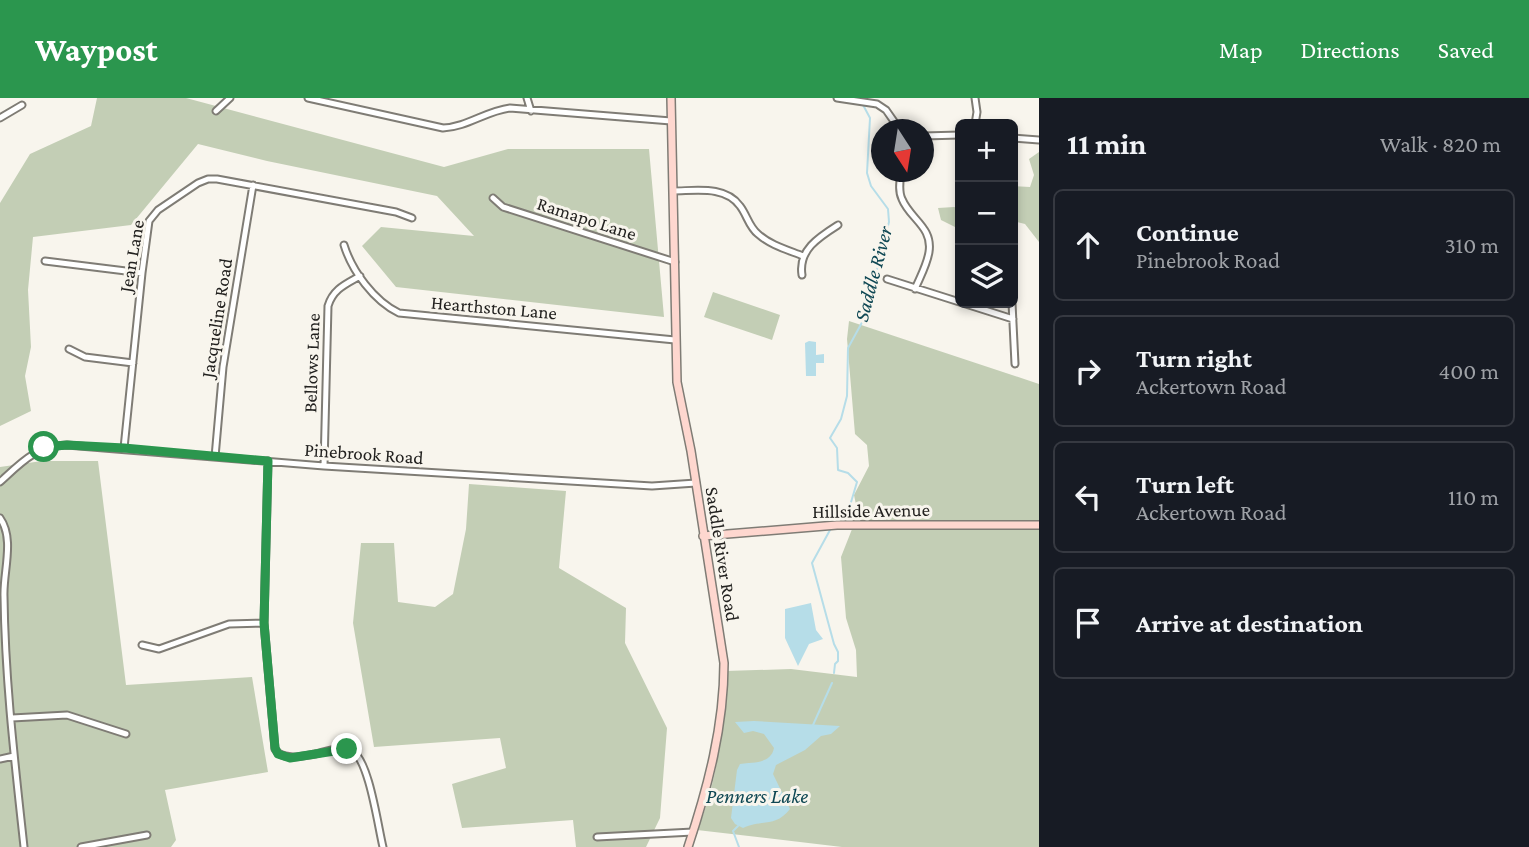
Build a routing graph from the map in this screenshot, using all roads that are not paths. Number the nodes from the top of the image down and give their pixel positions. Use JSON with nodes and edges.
{"nodes":[{"id":1,"x":230,"y":98,"type":"edge"},
{"id":2,"x":308,"y":98,"type":"edge"},
{"id":3,"x":527,"y":98,"type":"edge"},
{"id":4,"x":671,"y":98,"type":"edge"},
{"id":5,"x":837,"y":98,"type":"edge"},
{"id":6,"x":975,"y":98,"type":"edge"},
{"id":7,"x":22,"y":105,"type":"dead end"},
{"id":8,"x":216,"y":111,"type":"dead end"},
{"id":9,"x":531,"y":111,"type":"junction"},
{"id":10,"x":0,"y":118,"type":"edge"},
{"id":11,"x":892,"y":119,"type":"edge"},
{"id":12,"x":975,"y":119,"type":"edge"},
{"id":13,"x":671,"y":121,"type":"junction"},
{"id":14,"x":955,"y":135,"type":"edge"},
{"id":15,"x":934,"y":136,"type":"edge"},
{"id":16,"x":1018,"y":139,"type":"edge"},
{"id":17,"x":1039,"y":141,"type":"edge"},
{"id":18,"x":900,"y":182,"type":"edge"},
{"id":19,"x":253,"y":185,"type":"junction"},
{"id":20,"x":673,"y":191,"type":"junction"},
{"id":21,"x":493,"y":198,"type":"dead end"},
{"id":22,"x":411,"y":218,"type":"dead end"},
{"id":23,"x":838,"y":225,"type":"dead end"},
{"id":24,"x":344,"y":245,"type":"dead end"},
{"id":25,"x":803,"y":256,"type":"junction"},
{"id":26,"x":45,"y":261,"type":"dead end"},
{"id":27,"x":675,"y":262,"type":"junction"},
{"id":28,"x":142,"y":273,"type":"junction"},
{"id":29,"x":802,"y":275,"type":"dead end"},
{"id":30,"x":360,"y":276,"type":"junction"},
{"id":31,"x":887,"y":279,"type":"dead end"},
{"id":32,"x":915,"y":289,"type":"junction"},
{"id":33,"x":1012,"y":308,"type":"edge"},
{"id":34,"x":1013,"y":319,"type":"junction"},
{"id":35,"x":675,"y":340,"type":"junction"},
{"id":36,"x":69,"y":349,"type":"dead end"},
{"id":37,"x":133,"y":363,"type":"junction"},
{"id":38,"x":1015,"y":363,"type":"dead end"},
{"id":39,"x":124,"y":448,"type":"junction"},
{"id":40,"x":215,"y":457,"type":"junction"},
{"id":41,"x":268,"y":461,"type":"junction"},
{"id":42,"x":324,"y":466,"type":"junction"},
{"id":43,"x":0,"y":482,"type":"edge"},
{"id":44,"x":696,"y":482,"type":"junction"},
{"id":45,"x":0,"y":518,"type":"edge"},
{"id":46,"x":1039,"y":525,"type":"edge"},
{"id":47,"x":703,"y":536,"type":"junction"},
{"id":48,"x":264,"y":623,"type":"junction"},
{"id":49,"x":142,"y":645,"type":"dead end"},
{"id":50,"x":3,"y":654,"type":"edge"},
{"id":51,"x":12,"y":718,"type":"junction"},
{"id":52,"x":126,"y":734,"type":"dead end"},
{"id":53,"x":14,"y":756,"type":"junction"},
{"id":54,"x":0,"y":759,"type":"edge"},
{"id":55,"x":693,"y":832,"type":"junction"},
{"id":56,"x":146,"y":835,"type":"dead end"},
{"id":57,"x":597,"y":837,"type":"dead end"},
{"id":58,"x":24,"y":847,"type":"edge"},
{"id":59,"x":81,"y":847,"type":"edge"},
{"id":60,"x":383,"y":847,"type":"edge"},
{"id":61,"x":688,"y":847,"type":"edge"}],
"edges":[{"from":1,"to":8,"type":"street"},
{"from":2,"to":9,"type":"street"},
{"from":3,"to":9,"type":"street"},
{"from":4,"to":13,"type":"main road","name":"Saddle River Road"},
{"from":5,"to":11,"type":"street"},
{"from":6,"to":12,"type":"street"},
{"from":7,"to":10,"type":"street"},
{"from":9,"to":13,"type":"street"},
{"from":13,"to":20,"type":"main road","name":"Saddle River Road"},
{"from":14,"to":15,"type":"street"},
{"from":16,"to":17,"type":"street"},
{"from":18,"to":32,"type":"street"},
{"from":19,"to":22,"type":"street","name":"Jean Lane"},
{"from":19,"to":28,"type":"street","name":"Jean Lane"},
{"from":19,"to":40,"type":"street","name":"Jacqueline Road"},
{"from":20,"to":25,"type":"street"},
{"from":20,"to":27,"type":"main road","name":"Saddle River Road"},
{"from":21,"to":27,"type":"street","name":"Ramapo Lane"},
{"from":23,"to":25,"type":"street"},
{"from":24,"to":30,"type":"street","name":"Hearthston Lane"},
{"from":25,"to":29,"type":"street"},
{"from":26,"to":28,"type":"street"},
{"from":27,"to":35,"type":"main road","name":"Saddle River Road"},
{"from":28,"to":37,"type":"street","name":"Jean Lane"},
{"from":30,"to":35,"type":"street","name":"Hearthston Lane"},
{"from":30,"to":42,"type":"street","name":"Bellows Lane"},
{"from":31,"to":32,"type":"street"},
{"from":32,"to":34,"type":"street"},
{"from":33,"to":34,"type":"street"},
{"from":34,"to":38,"type":"street"},
{"from":35,"to":44,"type":"main road","name":"Saddle River Road"},
{"from":36,"to":37,"type":"street"},
{"from":37,"to":39,"type":"street","name":"Jean Lane"},
{"from":39,"to":40,"type":"street","name":"Pinebrook Road"},
{"from":39,"to":43,"type":"street","name":"Pinebrook Road"},
{"from":40,"to":41,"type":"street","name":"Pinebrook Road"},
{"from":41,"to":42,"type":"street","name":"Pinebrook Road"},
{"from":41,"to":48,"type":"street"},
{"from":42,"to":44,"type":"street","name":"Pinebrook Road"},
{"from":44,"to":47,"type":"main road","name":"Saddle River Road"},
{"from":45,"to":50,"type":"street"},
{"from":46,"to":47,"type":"main road","name":"Hillside Avenue"},
{"from":47,"to":55,"type":"main road","name":"Saddle River Road"},
{"from":48,"to":49,"type":"street"},
{"from":48,"to":60,"type":"street"},
{"from":50,"to":51,"type":"street"},
{"from":51,"to":52,"type":"street"},
{"from":51,"to":53,"type":"street"},
{"from":53,"to":54,"type":"street"},
{"from":53,"to":58,"type":"street"},
{"from":55,"to":57,"type":"street"},
{"from":55,"to":61,"type":"main road","name":"Saddle River Road"},
{"from":56,"to":59,"type":"street"}]}
